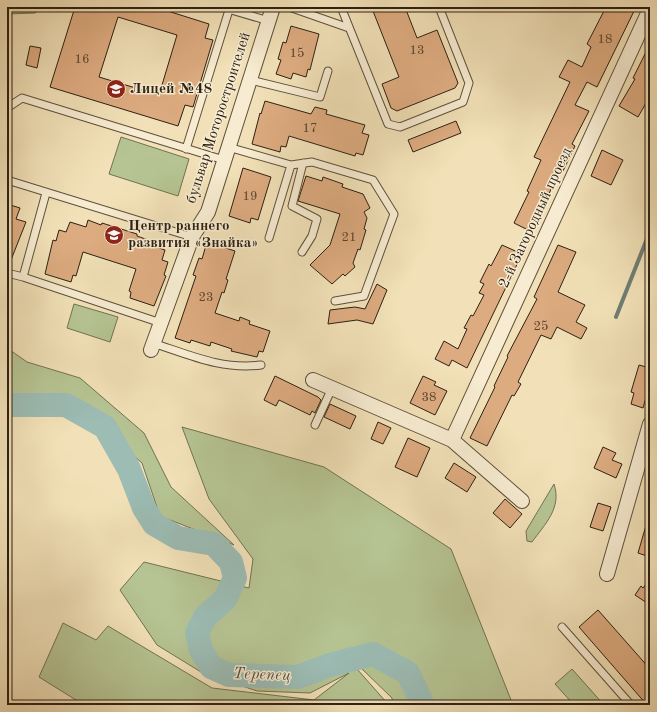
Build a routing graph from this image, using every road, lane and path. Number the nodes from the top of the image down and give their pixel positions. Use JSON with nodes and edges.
{"nodes":[{"id":1,"x":221,"y":7,"type":"edge"},
{"id":2,"x":273,"y":7,"type":"edge"},
{"id":3,"x":288,"y":7,"type":"edge"},
{"id":4,"x":341,"y":7,"type":"edge"},
{"id":5,"x":439,"y":7,"type":"edge"},
{"id":6,"x":229,"y":10,"type":"junction"},
{"id":7,"x":650,"y":10,"type":"edge"},
{"id":8,"x":269,"y":21,"type":"junction"},
{"id":9,"x":646,"y":27,"type":"edge"},
{"id":10,"x":349,"y":28,"type":"junction"},
{"id":11,"x":328,"y":71,"type":"dead end"},
{"id":12,"x":250,"y":80,"type":"junction"},
{"id":13,"x":7,"y":108,"type":"edge"},
{"id":14,"x":186,"y":149,"type":"junction"},
{"id":15,"x":226,"y":154,"type":"junction"},
{"id":16,"x":303,"y":163,"type":"junction"},
{"id":17,"x":291,"y":165,"type":"junction"},
{"id":18,"x":7,"y":180,"type":"edge"},
{"id":19,"x":46,"y":193,"type":"junction"},
{"id":20,"x":192,"y":236,"type":"junction"},
{"id":21,"x":269,"y":238,"type":"dead end"},
{"id":22,"x":302,"y":252,"type":"dead end"},
{"id":23,"x":7,"y":273,"type":"edge"},
{"id":24,"x":23,"y":277,"type":"junction"},
{"id":25,"x":335,"y":301,"type":"dead end"},
{"id":26,"x":161,"y":323,"type":"junction"},
{"id":27,"x":152,"y":347,"type":"joint"},
{"id":28,"x":261,"y":365,"type":"dead end"},
{"id":29,"x":313,"y":380,"type":"dead end"},
{"id":30,"x":332,"y":388,"type":"junction"},
{"id":31,"x":650,"y":424,"type":"edge"},
{"id":32,"x":315,"y":425,"type":"dead end"},
{"id":33,"x":452,"y":440,"type":"junction"},
{"id":34,"x":522,"y":501,"type":"dead end"},
{"id":35,"x":607,"y":574,"type":"dead end"},
{"id":36,"x":562,"y":627,"type":"dead end"},
{"id":37,"x":631,"y":705,"type":"edge"}],
"edges":[{"from":1,"to":6,"type":"lane"},
{"from":2,"to":8,"type":"street","name":"бульвар Моторостроителей"},
{"from":3,"to":10,"type":"lane"},
{"from":4,"to":10,"type":"lane"},
{"from":5,"to":10,"type":"lane"},
{"from":6,"to":8,"type":"lane"},
{"from":6,"to":14,"type":"lane"},
{"from":7,"to":9,"type":"street","name":"2-й Загородный проезд"},
{"from":8,"to":12,"type":"street","name":"бульвар Моторостроителей"},
{"from":9,"to":33,"type":"street","name":"2-й Загородный проезд"},
{"from":11,"to":12,"type":"lane"},
{"from":12,"to":15,"type":"street","name":"бульвар Моторостроителей"},
{"from":13,"to":14,"type":"lane"},
{"from":14,"to":15,"type":"lane"},
{"from":15,"to":17,"type":"lane"},
{"from":15,"to":20,"type":"street","name":"бульвар Моторостроителей"},
{"from":16,"to":17,"type":"lane"},
{"from":16,"to":22,"type":"lane"},
{"from":16,"to":25,"type":"lane"},
{"from":17,"to":21,"type":"lane"},
{"from":18,"to":19,"type":"lane"},
{"from":19,"to":20,"type":"lane"},
{"from":19,"to":24,"type":"lane"},
{"from":20,"to":26,"type":"street","name":"бульвар Моторостроителей"},
{"from":23,"to":24,"type":"lane"},
{"from":24,"to":26,"type":"lane"},
{"from":26,"to":27,"type":"street","name":"бульвар Моторостроителей"},
{"from":27,"to":28,"type":"lane"},
{"from":29,"to":30,"type":"street"},
{"from":30,"to":32,"type":"lane"},
{"from":30,"to":33,"type":"street"},
{"from":31,"to":35,"type":"street"},
{"from":33,"to":34,"type":"street"},
{"from":36,"to":37,"type":"lane"}]}
